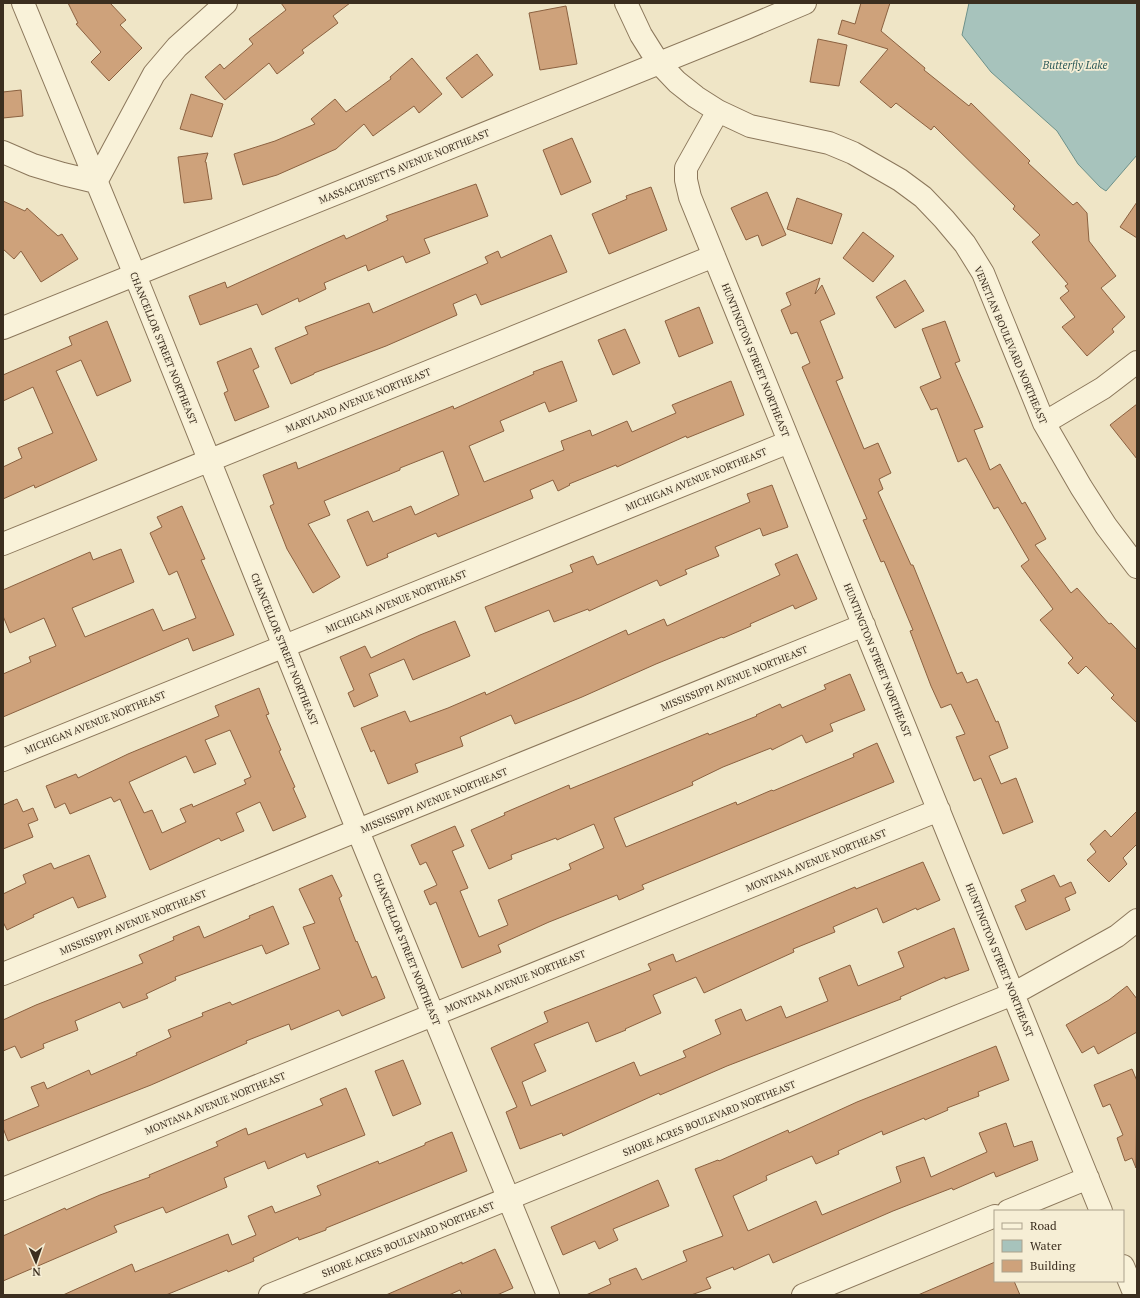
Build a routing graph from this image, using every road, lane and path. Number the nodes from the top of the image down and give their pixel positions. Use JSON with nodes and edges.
{"nodes":[{"id":1,"x":23,"y":3,"type":"edge"},
{"id":2,"x":226,"y":3,"type":"edge"},
{"id":3,"x":626,"y":3,"type":"edge"},
{"id":4,"x":805,"y":3,"type":"edge"},
{"id":5,"x":658,"y":62,"type":"junction"},
{"id":6,"x":718,"y":111,"type":"junction"},
{"id":7,"x":3,"y":152,"type":"edge"},
{"id":8,"x":96,"y":182,"type":"junction"},
{"id":9,"x":714,"y":256,"type":"junction"},
{"id":10,"x":135,"y":275,"type":"junction"},
{"id":11,"x":3,"y":328,"type":"edge"},
{"id":12,"x":1137,"y":362,"type":"edge"},
{"id":13,"x":1044,"y":423,"type":"junction"},
{"id":14,"x":789,"y":442,"type":"junction"},
{"id":15,"x":209,"y":461,"type":"junction"},
{"id":16,"x":3,"y":544,"type":"edge"},
{"id":17,"x":1137,"y":567,"type":"edge"},
{"id":18,"x":864,"y":625,"type":"junction"},
{"id":19,"x":285,"y":645,"type":"junction"},
{"id":20,"x":3,"y":760,"type":"edge"},
{"id":21,"x":940,"y":810,"type":"junction"},
{"id":22,"x":358,"y":831,"type":"junction"},
{"id":23,"x":1137,"y":920,"type":"edge"},
{"id":24,"x":3,"y":974,"type":"edge"},
{"id":25,"x":1013,"y":994,"type":"junction"},
{"id":26,"x":433,"y":1014,"type":"junction"},
{"id":27,"x":1088,"y":1178,"type":"junction"},
{"id":28,"x":3,"y":1189,"type":"edge"},
{"id":29,"x":509,"y":1199,"type":"junction"},
{"id":30,"x":1010,"y":1210,"type":"edge"},
{"id":31,"x":1101,"y":1210,"type":"edge"},
{"id":32,"x":994,"y":1216,"type":"edge"},
{"id":33,"x":1124,"y":1268,"type":"edge"},
{"id":34,"x":270,"y":1295,"type":"edge"},
{"id":35,"x":548,"y":1295,"type":"edge"},
{"id":36,"x":803,"y":1295,"type":"edge"},
{"id":37,"x":1135,"y":1295,"type":"edge"}],
"edges":[{"from":1,"to":8,"type":"street","name":"CHANCELLOR STREET NORTHEAST"},
{"from":2,"to":8,"type":"street"},
{"from":3,"to":5,"type":"street","name":"VENETIAN BOULEVARD NORTHEAST"},
{"from":4,"to":5,"type":"street","name":"MASSACHUSETTS AVENUE NORTHEAST"},
{"from":5,"to":6,"type":"street","name":"VENETIAN BOULEVARD NORTHEAST"},
{"from":5,"to":10,"type":"street","name":"MASSACHUSETTS AVENUE NORTHEAST"},
{"from":6,"to":9,"type":"street","name":"HUNTINGTON STREET NORTHEAST"},
{"from":6,"to":13,"type":"street","name":"VENETIAN BOULEVARD NORTHEAST"},
{"from":7,"to":8,"type":"street"},
{"from":8,"to":10,"type":"street","name":"CHANCELLOR STREET NORTHEAST"},
{"from":9,"to":14,"type":"street","name":"HUNTINGTON STREET NORTHEAST"},
{"from":9,"to":15,"type":"street","name":"MARYLAND AVENUE NORTHEAST"},
{"from":10,"to":11,"type":"street","name":"MASSACHUSETTS AVENUE NORTHEAST"},
{"from":10,"to":15,"type":"street","name":"CHANCELLOR STREET NORTHEAST"},
{"from":12,"to":13,"type":"street"},
{"from":13,"to":17,"type":"street","name":"VENETIAN BOULEVARD NORTHEAST"},
{"from":14,"to":18,"type":"street","name":"HUNTINGTON STREET NORTHEAST"},
{"from":14,"to":19,"type":"street","name":"MICHIGAN AVENUE NORTHEAST"},
{"from":15,"to":16,"type":"street","name":"MARYLAND AVENUE NORTHEAST"},
{"from":15,"to":19,"type":"street","name":"CHANCELLOR STREET NORTHEAST"},
{"from":18,"to":21,"type":"street","name":"HUNTINGTON STREET NORTHEAST"},
{"from":18,"to":22,"type":"street","name":"MISSISSIPPI AVENUE NORTHEAST"},
{"from":19,"to":20,"type":"street","name":"MICHIGAN AVENUE NORTHEAST"},
{"from":19,"to":22,"type":"street","name":"CHANCELLOR STREET NORTHEAST"},
{"from":21,"to":25,"type":"street","name":"HUNTINGTON STREET NORTHEAST"},
{"from":21,"to":26,"type":"street","name":"MONTANA AVENUE NORTHEAST"},
{"from":22,"to":24,"type":"street","name":"MISSISSIPPI AVENUE NORTHEAST"},
{"from":22,"to":26,"type":"street","name":"CHANCELLOR STREET NORTHEAST"},
{"from":23,"to":25,"type":"street","name":"SHORE ACRES BOULEVARD NORTHEAST"},
{"from":25,"to":27,"type":"street","name":"HUNTINGTON STREET NORTHEAST"},
{"from":25,"to":29,"type":"street","name":"SHORE ACRES BOULEVARD NORTHEAST"},
{"from":26,"to":28,"type":"street","name":"MONTANA AVENUE NORTHEAST"},
{"from":26,"to":29,"type":"street","name":"CHANCELLOR STREET NORTHEAST"},
{"from":27,"to":30,"type":"street"},
{"from":27,"to":31,"type":"street","name":"HUNTINGTON STREET NORTHEAST"},
{"from":29,"to":34,"type":"street","name":"SHORE ACRES BOULEVARD NORTHEAST"},
{"from":29,"to":35,"type":"street","name":"CHANCELLOR STREET NORTHEAST"},
{"from":32,"to":36,"type":"street"},
{"from":33,"to":37,"type":"street"}]}
